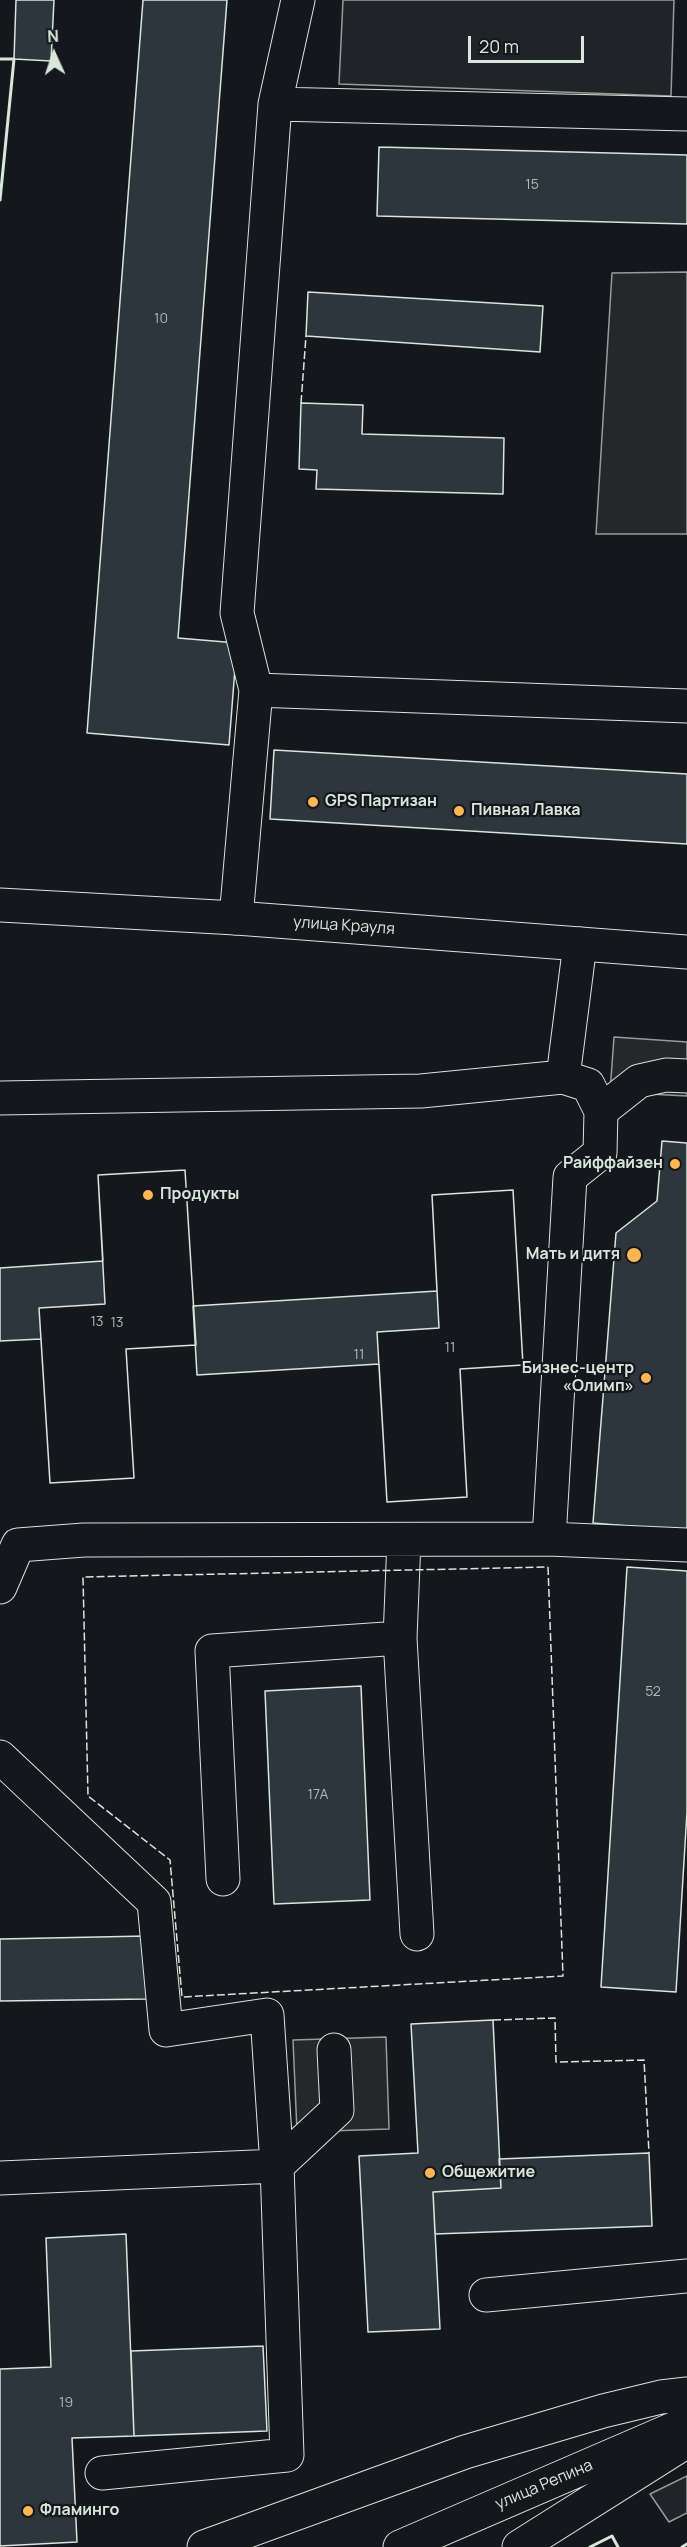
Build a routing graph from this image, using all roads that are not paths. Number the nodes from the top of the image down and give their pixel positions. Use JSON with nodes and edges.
{"nodes":[{"id":1,"x":298,"y":0,"type":"edge"},
{"id":2,"x":275,"y":104,"type":"junction"},
{"id":3,"x":687,"y":114,"type":"edge"},
{"id":4,"x":256,"y":690,"type":"junction"},
{"id":5,"x":687,"y":706,"type":"edge"},
{"id":6,"x":0,"y":905,"type":"edge"},
{"id":7,"x":236,"y":918,"type":"junction"},
{"id":8,"x":580,"y":944,"type":"junction"},
{"id":9,"x":687,"y":952,"type":"edge"},
{"id":10,"x":687,"y":1076,"type":"edge"},
{"id":11,"x":563,"y":1077,"type":"junction"},
{"id":12,"x":0,"y":1098,"type":"edge"},
{"id":13,"x":601,"y":1112,"type":"junction"},
{"id":14,"x":549,"y":1539,"type":"junction"},
{"id":15,"x":9,"y":1540,"type":"edge"},
{"id":16,"x":404,"y":1540,"type":"junction"},
{"id":17,"x":687,"y":1545,"type":"edge"},
{"id":18,"x":0,"y":1587,"type":"edge"},
{"id":19,"x":400,"y":1638,"type":"junction"},
{"id":20,"x":0,"y":1756,"type":"edge"},
{"id":21,"x":223,"y":1879,"type":"dead end"},
{"id":22,"x":417,"y":1934,"type":"dead end"},
{"id":23,"x":334,"y":2050,"type":"dead end"},
{"id":24,"x":278,"y":2166,"type":"junction"},
{"id":25,"x":0,"y":2178,"type":"edge"},
{"id":26,"x":687,"y":2276,"type":"edge"},
{"id":27,"x":486,"y":2295,"type":"dead end"},
{"id":28,"x":687,"y":2394,"type":"edge"},
{"id":29,"x":687,"y":2423,"type":"edge"},
{"id":30,"x":687,"y":2441,"type":"edge"},
{"id":31,"x":102,"y":2473,"type":"dead end"},
{"id":32,"x":204,"y":2547,"type":"edge"},
{"id":33,"x":400,"y":2547,"type":"edge"},
{"id":34,"x":519,"y":2547,"type":"edge"}],
"edges":[{"from":1,"to":2,"type":"main road"},
{"from":2,"to":3,"type":"main road"},
{"from":2,"to":4,"type":"main road"},
{"from":4,"to":5,"type":"main road"},
{"from":4,"to":7,"type":"main road"},
{"from":6,"to":7,"type":"main road","name":"улица Крауля"},
{"from":7,"to":8,"type":"main road","name":"улица Крауля"},
{"from":8,"to":9,"type":"main road","name":"улица Крауля"},
{"from":8,"to":11,"type":"main road"},
{"from":10,"to":13,"type":"main road"},
{"from":11,"to":12,"type":"main road"},
{"from":11,"to":13,"type":"main road"},
{"from":13,"to":14,"type":"main road"},
{"from":14,"to":16,"type":"main road"},
{"from":14,"to":17,"type":"main road"},
{"from":15,"to":16,"type":"main road"},
{"from":15,"to":18,"type":"main road"},
{"from":16,"to":19,"type":"main road"},
{"from":19,"to":21,"type":"main road"},
{"from":19,"to":22,"type":"main road"},
{"from":20,"to":24,"type":"main road"},
{"from":23,"to":24,"type":"main road"},
{"from":24,"to":25,"type":"main road"},
{"from":24,"to":31,"type":"main road"},
{"from":26,"to":27,"type":"main road"},
{"from":28,"to":32,"type":"main road"},
{"from":29,"to":33,"type":"main road","name":"улица Репина"},
{"from":30,"to":34,"type":"main road"}]}
